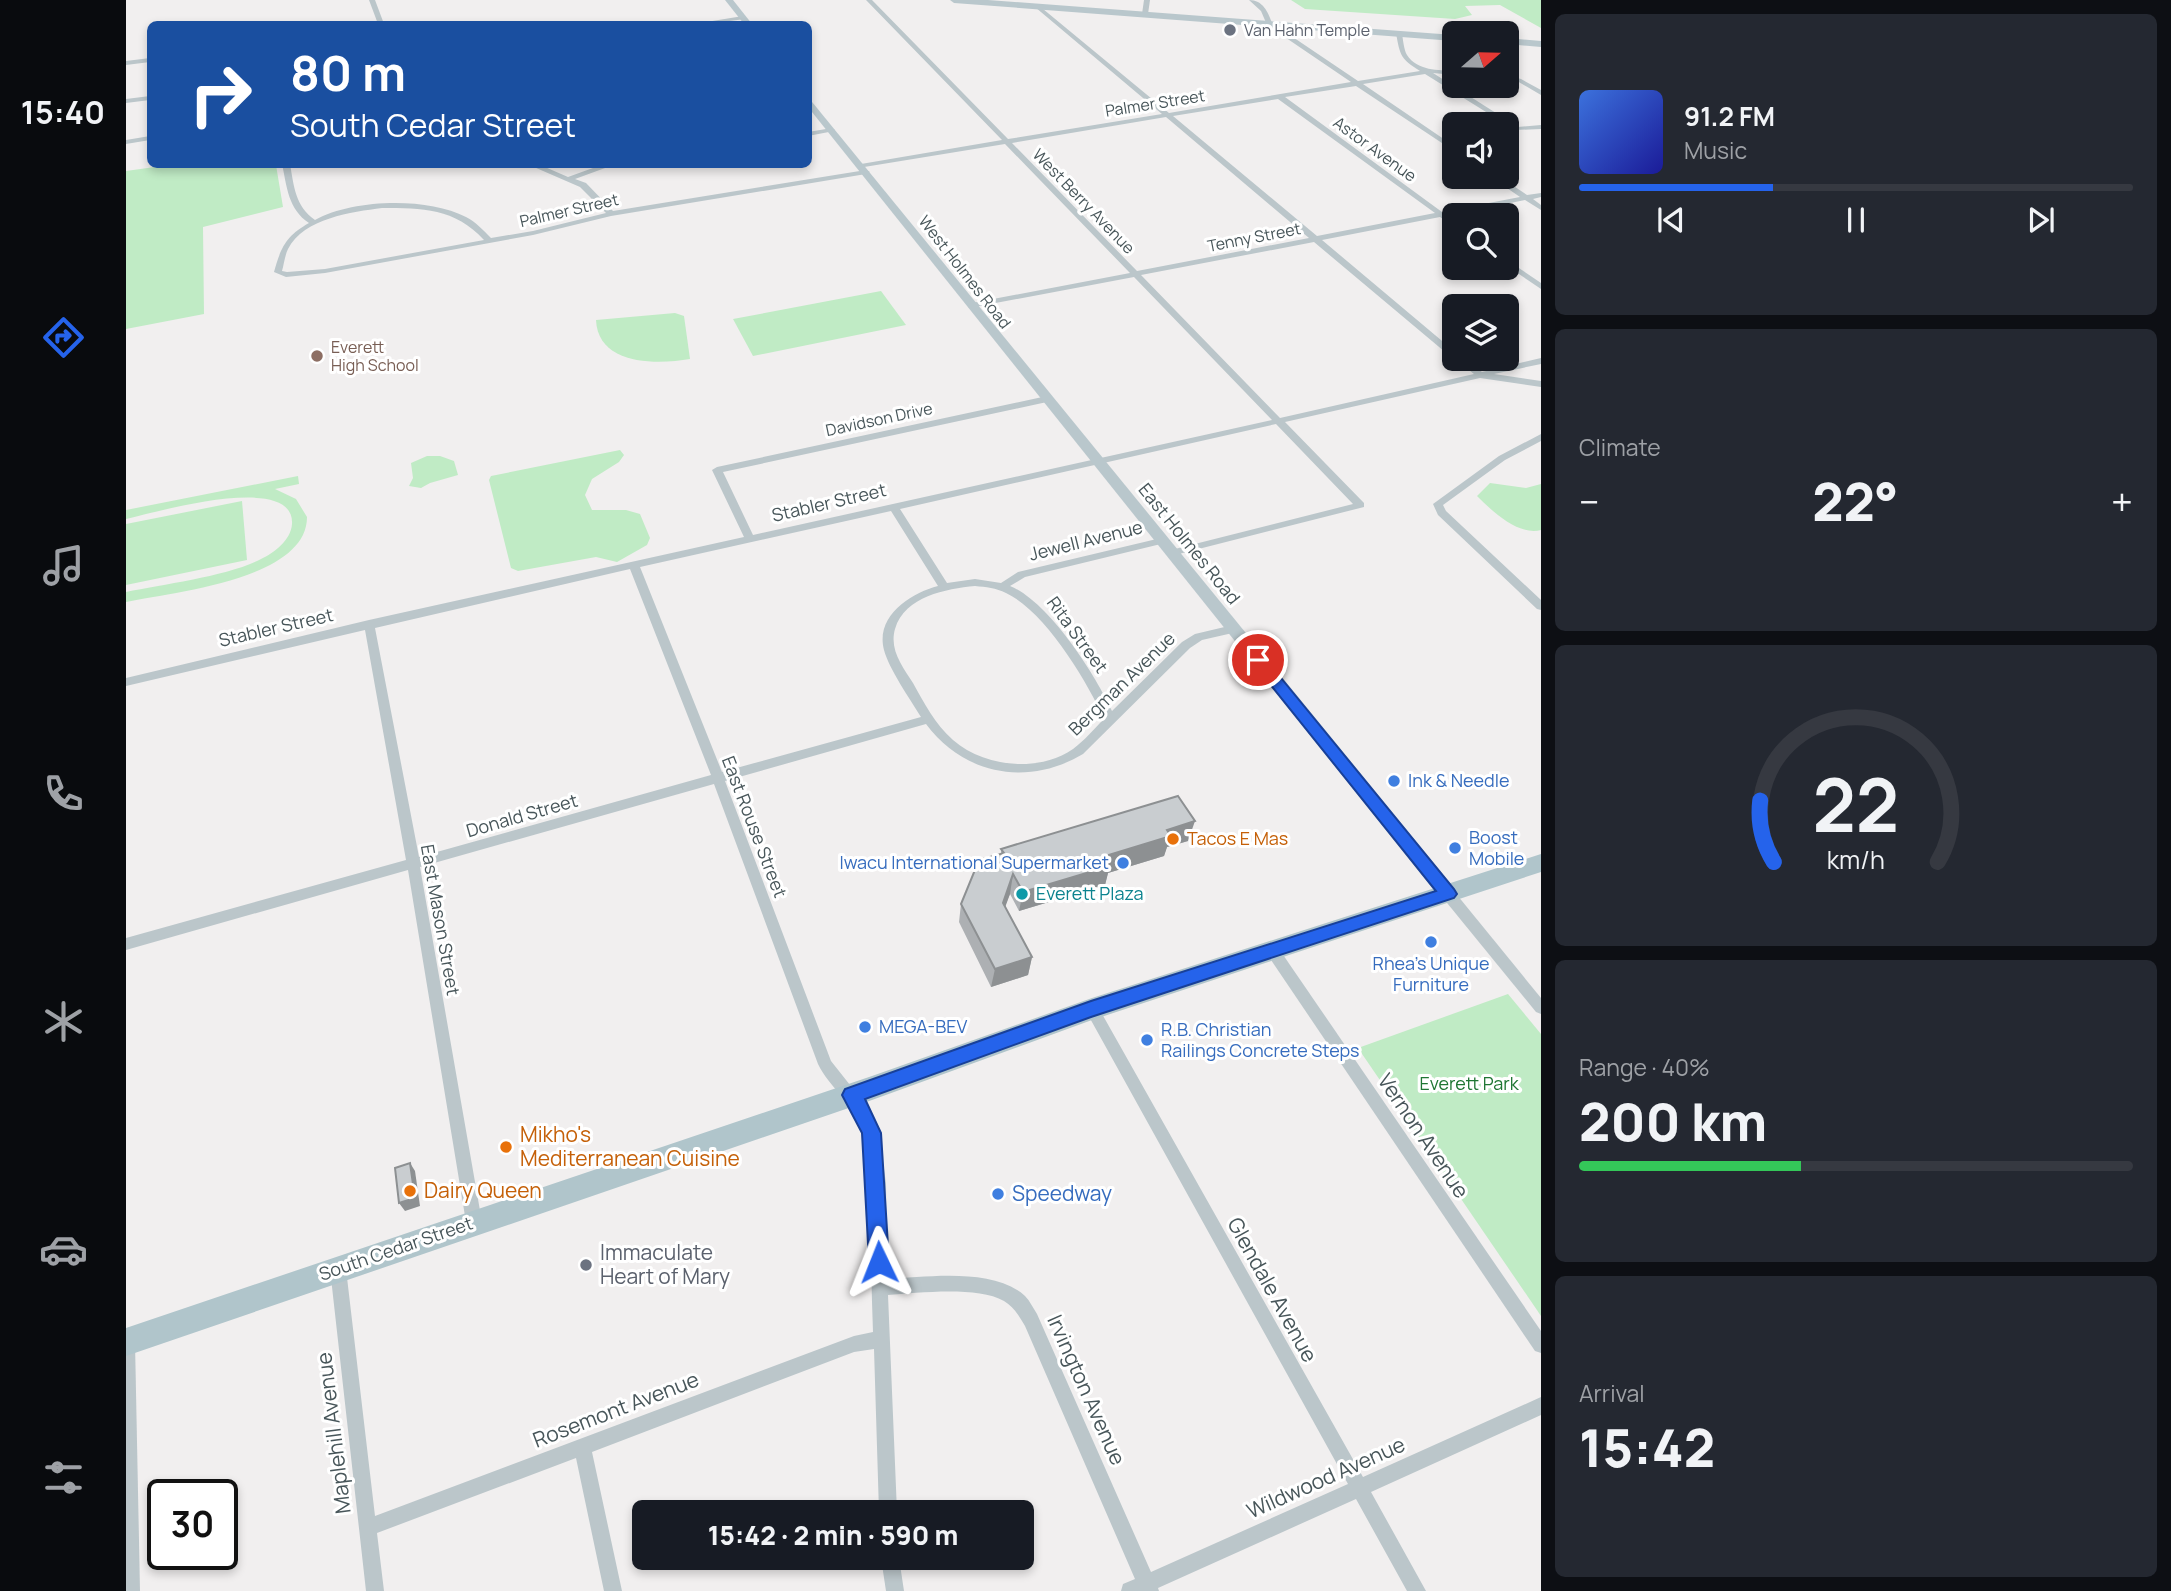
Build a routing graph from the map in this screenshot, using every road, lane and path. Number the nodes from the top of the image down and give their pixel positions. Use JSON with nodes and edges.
{"nodes":[{"id":1,"x":372,"y":0,"type":"edge"},
{"id":2,"x":729,"y":0,"type":"edge"},
{"id":3,"x":869,"y":0,"type":"edge"},
{"id":4,"x":954,"y":0,"type":"edge"},
{"id":5,"x":1147,"y":0,"type":"edge"},
{"id":6,"x":1252,"y":0,"type":"edge"},
{"id":7,"x":1037,"y":6,"type":"junction"},
{"id":8,"x":1145,"y":14,"type":"junction"},
{"id":9,"x":379,"y":21,"type":"edge"},
{"id":10,"x":746,"y":21,"type":"edge"},
{"id":11,"x":1269,"y":24,"type":"junction"},
{"id":12,"x":1399,"y":33,"type":"junction"},
{"id":13,"x":1442,"y":36,"type":"edge"},
{"id":14,"x":1519,"y":42,"type":"edge"},
{"id":15,"x":1541,"y":44,"type":"edge"},
{"id":16,"x":147,"y":60,"type":"edge"},
{"id":17,"x":126,"y":63,"type":"edge"},
{"id":18,"x":1427,"y":72,"type":"junction"},
{"id":19,"x":1442,"y":72,"type":"edge"},
{"id":20,"x":1519,"y":81,"type":"edge"},
{"id":21,"x":1357,"y":83,"type":"junction"},
{"id":22,"x":1541,"y":93,"type":"edge"},
{"id":23,"x":1279,"y":96,"type":"junction"},
{"id":24,"x":147,"y":98,"type":"edge"},
{"id":25,"x":126,"y":102,"type":"edge"},
{"id":26,"x":812,"y":105,"type":"edge"},
{"id":27,"x":1168,"y":115,"type":"junction"},
{"id":28,"x":1541,"y":127,"type":"edge"},
{"id":29,"x":832,"y":130,"type":"junction"},
{"id":30,"x":812,"y":133,"type":"edge"},
{"id":31,"x":147,"y":138,"type":"edge"},
{"id":32,"x":1442,"y":141,"type":"edge"},
{"id":33,"x":126,"y":142,"type":"edge"},
{"id":34,"x":1007,"y":142,"type":"junction"},
{"id":35,"x":287,"y":168,"type":"edge"},
{"id":36,"x":542,"y":168,"type":"edge"},
{"id":37,"x":601,"y":168,"type":"edge"},
{"id":38,"x":864,"y":169,"type":"junction"},
{"id":39,"x":571,"y":178,"type":"junction"},
{"id":40,"x":1513,"y":189,"type":"edge"},
{"id":41,"x":1541,"y":195,"type":"edge"},
{"id":42,"x":1526,"y":198,"type":"junction"},
{"id":43,"x":1541,"y":208,"type":"edge"},
{"id":44,"x":611,"y":214,"type":"junction"},
{"id":45,"x":1441,"y":214,"type":"junction"},
{"id":46,"x":312,"y":221,"type":"junction"},
{"id":47,"x":1315,"y":239,"type":"junction"},
{"id":48,"x":489,"y":241,"type":"junction"},
{"id":49,"x":1519,"y":271,"type":"edge"},
{"id":50,"x":1137,"y":275,"type":"junction"},
{"id":51,"x":1541,"y":287,"type":"edge"},
{"id":52,"x":972,"y":306,"type":"junction"},
{"id":53,"x":1442,"y":345,"type":"edge"},
{"id":54,"x":1541,"y":361,"type":"edge"},
{"id":55,"x":1475,"y":371,"type":"edge"},
{"id":56,"x":1480,"y":375,"type":"junction"},
{"id":57,"x":1541,"y":384,"type":"edge"},
{"id":58,"x":1047,"y":399,"type":"junction"},
{"id":59,"x":1279,"y":421,"type":"junction"},
{"id":60,"x":1541,"y":436,"type":"edge"},
{"id":61,"x":1098,"y":462,"type":"junction"},
{"id":62,"x":718,"y":470,"type":"joint"},
{"id":63,"x":1360,"y":505,"type":"joint"},
{"id":64,"x":894,"y":507,"type":"junction"},
{"id":65,"x":750,"y":539,"type":"junction"},
{"id":66,"x":1166,"y":547,"type":"junction"},
{"id":67,"x":634,"y":566,"type":"junction"},
{"id":68,"x":1003,"y":586,"type":"junction"},
{"id":69,"x":944,"y":587,"type":"junction"},
{"id":70,"x":1541,"y":606,"type":"edge"},
{"id":71,"x":369,"y":624,"type":"junction"},
{"id":72,"x":1233,"y":629,"type":"junction"},
{"id":73,"x":126,"y":681,"type":"edge"},
{"id":74,"x":1109,"y":718,"type":"junction"},
{"id":75,"x":926,"y":720,"type":"junction"},
{"id":76,"x":716,"y":778,"type":"junction"},
{"id":77,"x":1541,"y":863,"type":"edge"},
{"id":78,"x":414,"y":866,"type":"junction"},
{"id":79,"x":1448,"y":894,"type":"junction"},
{"id":80,"x":126,"y":944,"type":"edge"},
{"id":81,"x":1272,"y":950,"type":"junction"},
{"id":82,"x":1091,"y":1009,"type":"junction"},
{"id":83,"x":1541,"y":1009,"type":"edge"},
{"id":84,"x":851,"y":1095,"type":"junction"},
{"id":85,"x":474,"y":1222,"type":"junction"},
{"id":86,"x":338,"y":1269,"type":"junction"},
{"id":87,"x":880,"y":1287,"type":"junction"},
{"id":88,"x":881,"y":1339,"type":"junction"},
{"id":89,"x":127,"y":1342,"type":"edge"},
{"id":90,"x":1541,"y":1345,"type":"edge"},
{"id":91,"x":1541,"y":1406,"type":"edge"},
{"id":92,"x":582,"y":1447,"type":"junction"},
{"id":93,"x":1359,"y":1488,"type":"junction"},
{"id":94,"x":888,"y":1500,"type":"edge"},
{"id":95,"x":368,"y":1528,"type":"junction"},
{"id":96,"x":892,"y":1570,"type":"edge"},
{"id":97,"x":1143,"y":1589,"type":"edge"},
{"id":98,"x":131,"y":1591,"type":"edge"},
{"id":99,"x":375,"y":1591,"type":"edge"},
{"id":100,"x":613,"y":1591,"type":"edge"},
{"id":101,"x":895,"y":1591,"type":"edge"},
{"id":102,"x":1417,"y":1591,"type":"edge"}],
"edges":[{"from":1,"to":9,"type":"street"},
{"from":2,"to":10,"type":"street"},
{"from":3,"to":34,"type":"street","name":"West Berry Avenue"},
{"from":4,"to":7,"type":"street"},
{"from":5,"to":8,"type":"street"},
{"from":6,"to":11,"type":"street"},
{"from":7,"to":8,"type":"street"},
{"from":7,"to":27,"type":"street"},
{"from":8,"to":11,"type":"street"},
{"from":11,"to":12,"type":"street"},
{"from":11,"to":21,"type":"street"},
{"from":12,"to":13,"type":"street"},
{"from":12,"to":18,"type":"street"},
{"from":14,"to":15,"type":"street"},
{"from":16,"to":17,"type":"street"},
{"from":18,"to":19,"type":"street","name":"Palmer Street"},
{"from":18,"to":21,"type":"street","name":"Palmer Street"},
{"from":18,"to":28,"type":"street"},
{"from":20,"to":22,"type":"street"},
{"from":21,"to":23,"type":"street","name":"Palmer Street"},
{"from":21,"to":32,"type":"street"},
{"from":23,"to":27,"type":"street","name":"Palmer Street"},
{"from":23,"to":45,"type":"street","name":"Astor Avenue"},
{"from":24,"to":25,"type":"street"},
{"from":26,"to":29,"type":"street","name":"West Holmes Road"},
{"from":27,"to":34,"type":"street","name":"Palmer Street"},
{"from":27,"to":47,"type":"street"},
{"from":29,"to":30,"type":"street"},
{"from":29,"to":38,"type":"street","name":"West Holmes Road"},
{"from":31,"to":33,"type":"street"},
{"from":34,"to":38,"type":"street","name":"Palmer Street"},
{"from":34,"to":50,"type":"street","name":"West Berry Avenue"},
{"from":35,"to":46,"type":"street"},
{"from":36,"to":39,"type":"street"},
{"from":37,"to":39,"type":"street"},
{"from":38,"to":44,"type":"street","name":"Palmer Street"},
{"from":38,"to":52,"type":"street","name":"West Holmes Road"},
{"from":39,"to":44,"type":"street"},
{"from":40,"to":42,"type":"street"},
{"from":41,"to":42,"type":"street","name":"Tenny Street"},
{"from":42,"to":43,"type":"street"},
{"from":42,"to":45,"type":"street","name":"Tenny Street"},
{"from":44,"to":48,"type":"street","name":"Palmer Street"},
{"from":45,"to":47,"type":"street","name":"Tenny Street"},
{"from":46,"to":48,"type":"street"},
{"from":46,"to":48,"type":"street","name":"Palmer Street"},
{"from":47,"to":50,"type":"street","name":"Tenny Street"},
{"from":47,"to":53,"type":"street"},
{"from":49,"to":51,"type":"street"},
{"from":50,"to":52,"type":"street","name":"Tenny Street"},
{"from":50,"to":59,"type":"street","name":"West Berry Avenue"},
{"from":52,"to":58,"type":"street","name":"West Holmes Road"},
{"from":54,"to":56,"type":"street","name":"Stabler Street"},
{"from":55,"to":56,"type":"street"},
{"from":56,"to":57,"type":"street"},
{"from":56,"to":59,"type":"street","name":"Stabler Street"},
{"from":58,"to":61,"type":"street","name":"West Holmes Road"},
{"from":58,"to":62,"type":"street","name":"Davidson Drive"},
{"from":59,"to":61,"type":"street","name":"Stabler Street"},
{"from":59,"to":63,"type":"street","name":"West Berry Avenue"},
{"from":60,"to":70,"type":"street"},
{"from":61,"to":64,"type":"street","name":"Stabler Street"},
{"from":61,"to":66,"type":"street","name":"East Holmes Road"},
{"from":62,"to":65,"type":"street"},
{"from":63,"to":66,"type":"street","name":"Jewell Avenue"},
{"from":64,"to":65,"type":"street","name":"Stabler Street"},
{"from":64,"to":69,"type":"street"},
{"from":65,"to":67,"type":"street","name":"Stabler Street"},
{"from":66,"to":68,"type":"street","name":"Jewell Avenue"},
{"from":66,"to":72,"type":"street","name":"East Holmes Road"},
{"from":67,"to":71,"type":"street","name":"Stabler Street"},
{"from":67,"to":76,"type":"street","name":"East Rouse Street"},
{"from":68,"to":69,"type":"street","name":"Jewell Avenue"},
{"from":68,"to":74,"type":"street","name":"Rita Street"},
{"from":69,"to":75,"type":"street","name":"Jewell Avenue"},
{"from":71,"to":73,"type":"street","name":"Stabler Street"},
{"from":71,"to":78,"type":"street","name":"East Mason Street"},
{"from":72,"to":74,"type":"street","name":"Bergman Avenue"},
{"from":72,"to":79,"type":"street","name":"East Holmes Road"},
{"from":74,"to":75,"type":"street","name":"Bergman Avenue"},
{"from":75,"to":76,"type":"street","name":"Donald Street"},
{"from":76,"to":78,"type":"street","name":"Donald Street"},
{"from":76,"to":84,"type":"street","name":"East Rouse Street"},
{"from":77,"to":79,"type":"main road","name":"South Cedar Street"},
{"from":78,"to":80,"type":"street","name":"Donald Street"},
{"from":78,"to":85,"type":"street","name":"East Mason Street"},
{"from":79,"to":81,"type":"main road","name":"South Cedar Street"},
{"from":79,"to":83,"type":"street","name":"East Holmes Road"},
{"from":81,"to":82,"type":"main road","name":"South Cedar Street"},
{"from":81,"to":90,"type":"street","name":"Vernon Avenue"},
{"from":82,"to":84,"type":"main road","name":"South Cedar Street"},
{"from":82,"to":93,"type":"street","name":"Glendale Avenue"},
{"from":84,"to":85,"type":"main road","name":"South Cedar Street"},
{"from":84,"to":87,"type":"street","name":"East Rouse Street"},
{"from":85,"to":86,"type":"main road","name":"South Cedar Street"},
{"from":86,"to":89,"type":"main road","name":"South Cedar Street"},
{"from":86,"to":95,"type":"street","name":"Maplehill Avenue"},
{"from":87,"to":88,"type":"street","name":"East Rouse Street"},
{"from":87,"to":97,"type":"street","name":"Irvington Avenue"},
{"from":88,"to":92,"type":"street","name":"Rosemont Avenue"},
{"from":88,"to":94,"type":"street","name":"East Rouse Street"},
{"from":89,"to":98,"type":"street"},
{"from":91,"to":93,"type":"street","name":"Wildwood Avenue"},
{"from":92,"to":95,"type":"street","name":"Rosemont Avenue"},
{"from":92,"to":100,"type":"street"},
{"from":93,"to":97,"type":"street","name":"Wildwood Avenue"},
{"from":93,"to":102,"type":"street","name":"Glendale Avenue"},
{"from":95,"to":99,"type":"street","name":"Maplehill Avenue"},
{"from":96,"to":101,"type":"street"}]}
